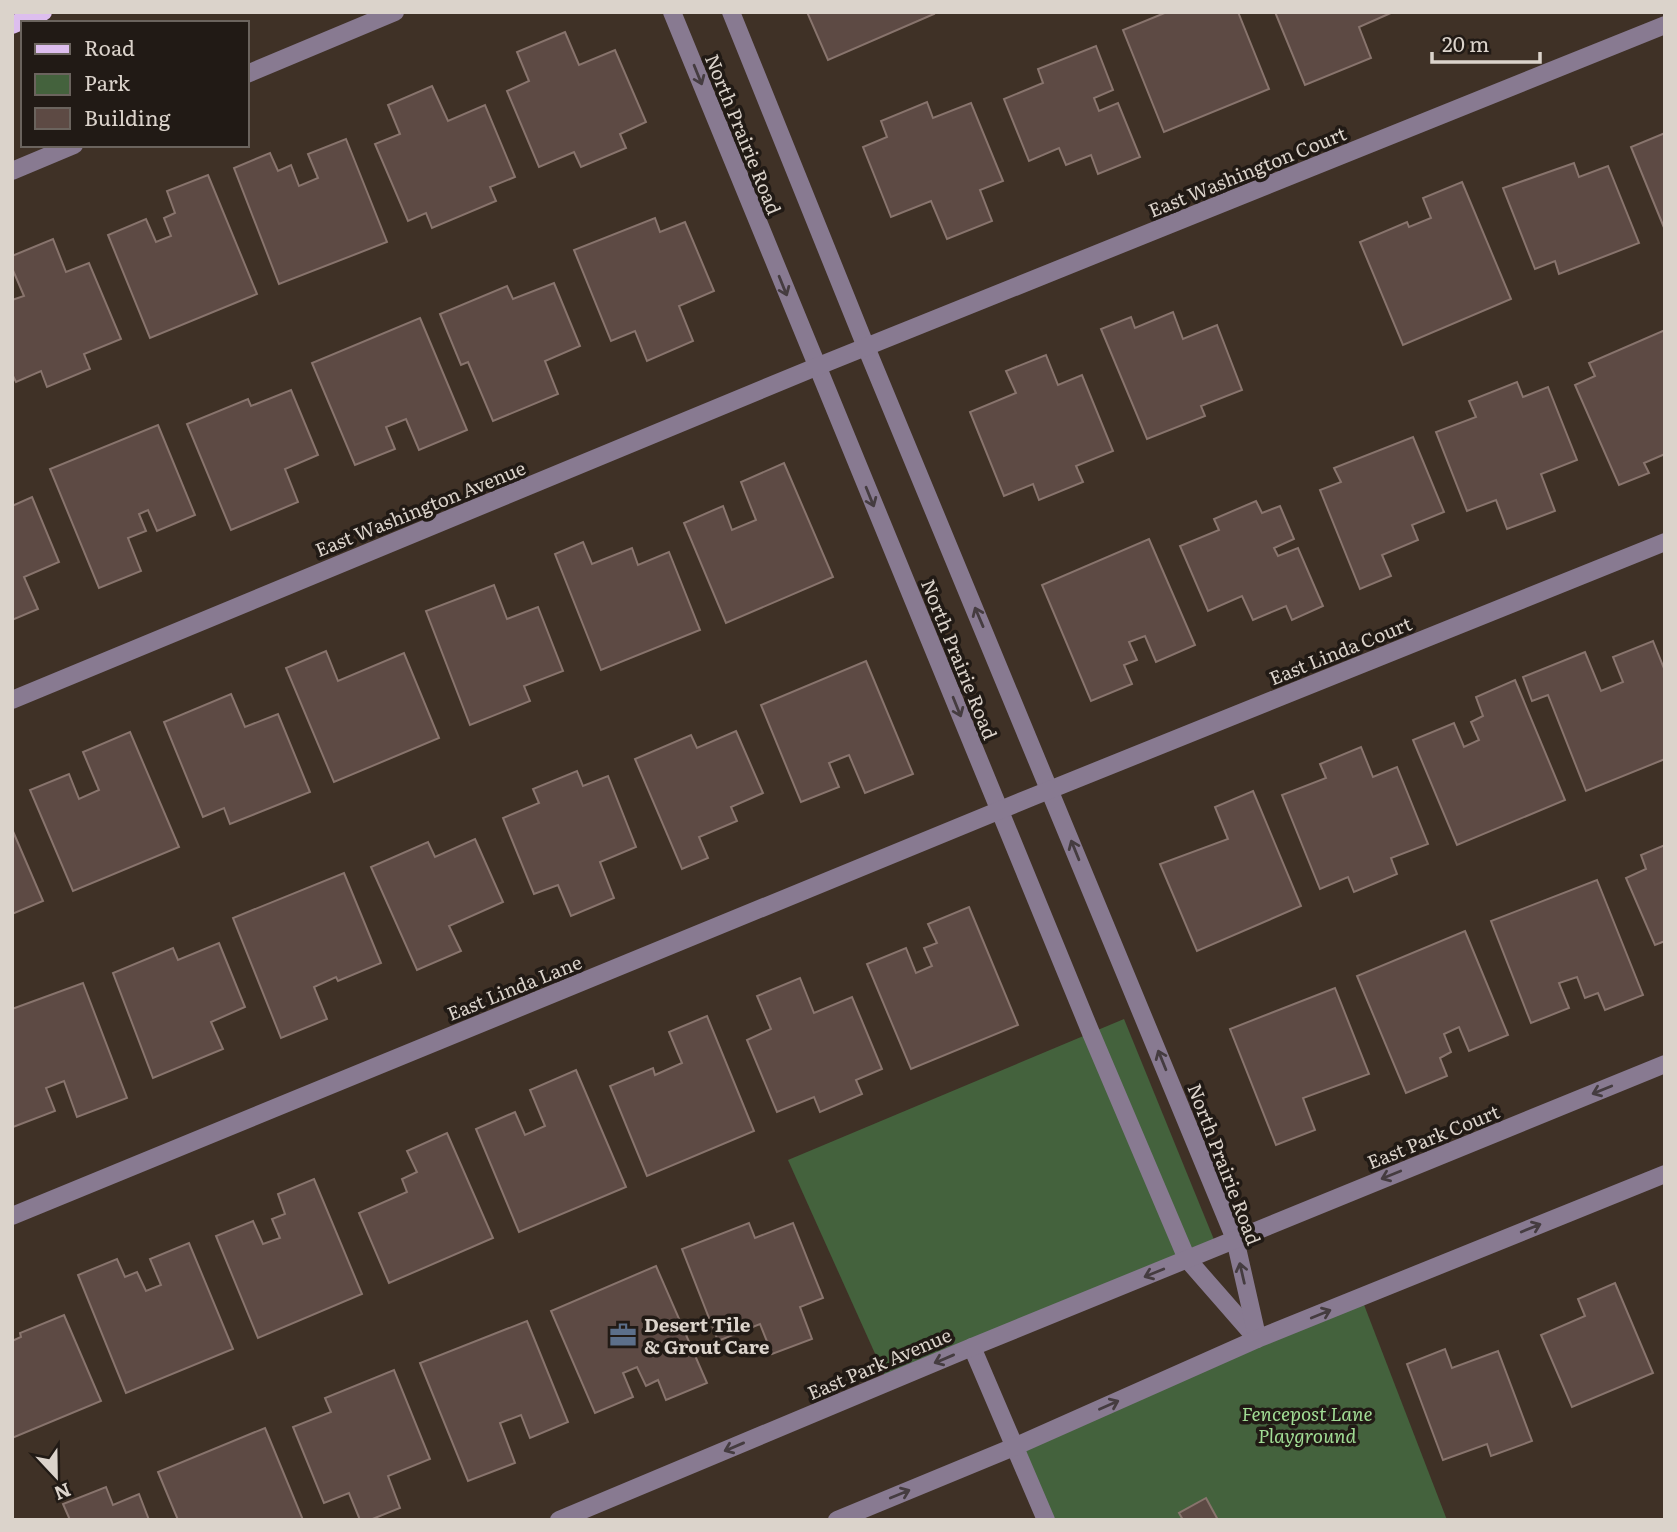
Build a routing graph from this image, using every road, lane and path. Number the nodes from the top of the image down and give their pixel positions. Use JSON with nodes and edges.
{"nodes":[{"id":1,"x":43,"y":12,"type":"edge"},
{"id":2,"x":395,"y":12,"type":"edge"},
{"id":3,"x":672,"y":12,"type":"edge"},
{"id":4,"x":731,"y":12,"type":"edge"},
{"id":5,"x":22,"y":21,"type":"edge"},
{"id":6,"x":1665,"y":25,"type":"edge"},
{"id":7,"x":248,"y":74,"type":"edge"},
{"id":8,"x":69,"y":147,"type":"edge"},
{"id":9,"x":12,"y":171,"type":"edge"},
{"id":10,"x":866,"y":347,"type":"junction"},
{"id":11,"x":844,"y":355,"type":"joint"},
{"id":12,"x":816,"y":367,"type":"junction"},
{"id":13,"x":1665,"y":542,"type":"edge"},
{"id":14,"x":12,"y":700,"type":"edge"},
{"id":15,"x":1051,"y":789,"type":"junction"},
{"id":16,"x":1032,"y":797,"type":"joint"},
{"id":17,"x":1000,"y":811,"type":"junction"},
{"id":18,"x":1665,"y":1064,"type":"edge"},
{"id":19,"x":1665,"y":1174,"type":"edge"},
{"id":20,"x":12,"y":1216,"type":"edge"},
{"id":21,"x":1235,"y":1239,"type":"junction"},
{"id":22,"x":1217,"y":1247,"type":"joint"},
{"id":23,"x":1187,"y":1259,"type":"junction"},
{"id":24,"x":1257,"y":1339,"type":"junction"},
{"id":25,"x":972,"y":1347,"type":"junction"},
{"id":26,"x":1016,"y":1446,"type":"junction"},
{"id":27,"x":558,"y":1520,"type":"edge"},
{"id":28,"x":837,"y":1520,"type":"edge"},
{"id":29,"x":1046,"y":1520,"type":"edge"}],
"edges":[{"from":1,"to":5,"type":"main road"},
{"from":2,"to":7,"type":"street"},
{"from":3,"to":12,"type":"street","name":"North Prairie Road","one_way":true},
{"from":4,"to":10,"type":"street","name":"North Prairie Road"},
{"from":6,"to":10,"type":"street","name":"East Washington Court"},
{"from":8,"to":9,"type":"street"},
{"from":10,"to":11,"type":"street","name":"East Washington Court"},
{"from":15,"to":10,"type":"street","name":"North Prairie Road","one_way":true},
{"from":11,"to":12,"type":"street","name":"East Washington Avenue"},
{"from":12,"to":14,"type":"street","name":"East Washington Avenue"},
{"from":12,"to":17,"type":"street","name":"North Prairie Road","one_way":true},
{"from":13,"to":15,"type":"street","name":"East Linda Court"},
{"from":15,"to":16,"type":"street","name":"East Linda Court"},
{"from":21,"to":15,"type":"street","name":"North Prairie Road","one_way":true},
{"from":16,"to":17,"type":"street","name":"East Linda Lane"},
{"from":17,"to":20,"type":"street","name":"East Linda Lane"},
{"from":17,"to":23,"type":"street","name":"North Prairie Road"},
{"from":18,"to":21,"type":"street","name":"East Park Court","one_way":true},
{"from":24,"to":19,"type":"street","one_way":true},
{"from":21,"to":22,"type":"street","name":"East Park Court"},
{"from":24,"to":21,"type":"street","name":"North Prairie Road","one_way":true},
{"from":22,"to":23,"type":"street","name":"East Park Avenue"},
{"from":23,"to":24,"type":"street","name":"North Prairie Road"},
{"from":23,"to":25,"type":"street","name":"East Park Avenue","one_way":true},
{"from":26,"to":24,"type":"street","one_way":true},
{"from":25,"to":26,"type":"street"},
{"from":25,"to":27,"type":"street","name":"East Park Avenue","one_way":true},
{"from":28,"to":26,"type":"street","one_way":true},
{"from":26,"to":29,"type":"street"}]}
